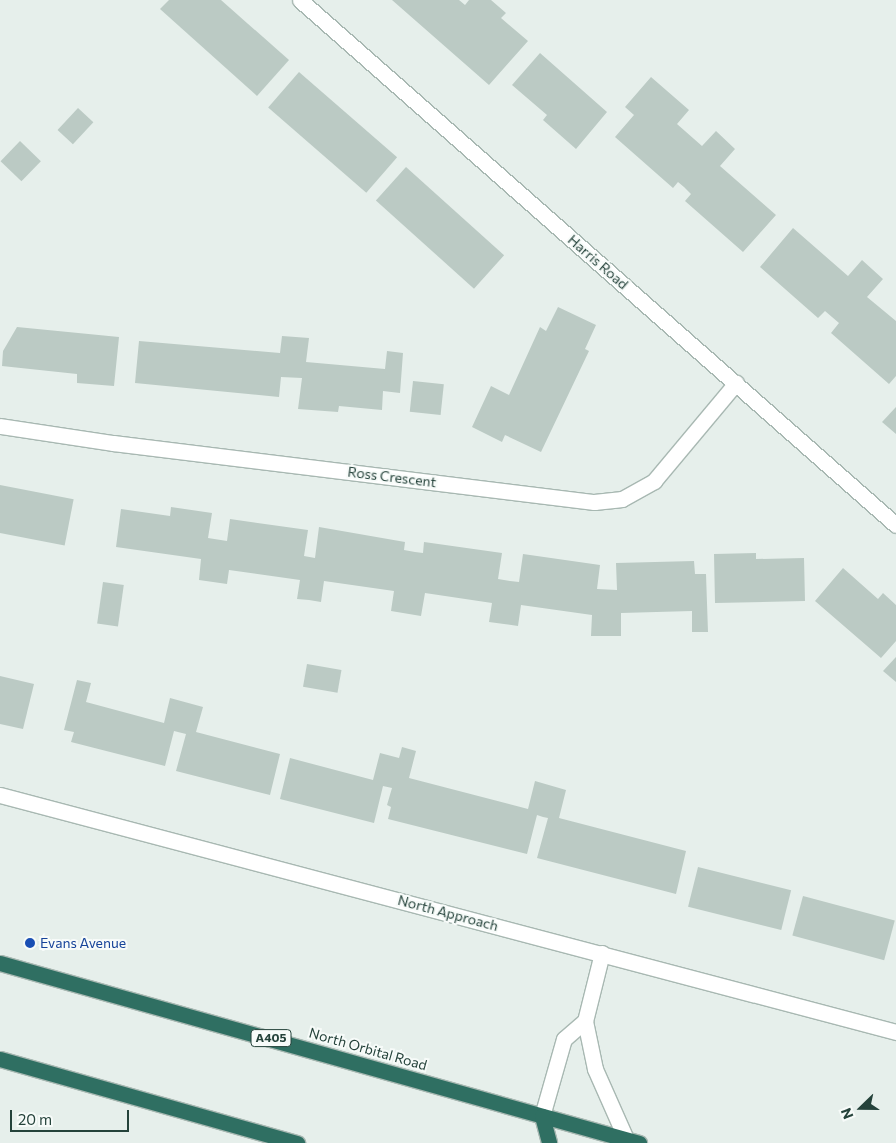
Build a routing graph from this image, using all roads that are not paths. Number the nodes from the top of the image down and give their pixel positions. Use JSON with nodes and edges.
{"nodes":[{"id":1,"x":300,"y":0,"type":"edge"},
{"id":2,"x":736,"y":383,"type":"junction"},
{"id":3,"x":0,"y":426,"type":"edge"},
{"id":4,"x":896,"y":525,"type":"edge"},
{"id":5,"x":0,"y":795,"type":"edge"},
{"id":6,"x":602,"y":953,"type":"junction"},
{"id":7,"x":0,"y":963,"type":"edge"},
{"id":8,"x":585,"y":1021,"type":"junction"},
{"id":9,"x":896,"y":1032,"type":"edge"},
{"id":10,"x":0,"y":1059,"type":"edge"},
{"id":11,"x":542,"y":1116,"type":"junction"},
{"id":12,"x":633,"y":1141,"type":"edge"},
{"id":13,"x":297,"y":1143,"type":"edge"},
{"id":14,"x":549,"y":1143,"type":"edge"}],
"edges":[{"from":1,"to":2,"type":"street","name":"Harris Road"},
{"from":2,"to":3,"type":"street","name":"Ross Crescent"},
{"from":2,"to":4,"type":"street","name":"Harris Road"},
{"from":5,"to":6,"type":"street","name":"North Approach"},
{"from":6,"to":8,"type":"street"},
{"from":6,"to":9,"type":"street","name":"North Approach"},
{"from":7,"to":11,"type":"highway","name":"North Orbital Road","number":"A405"},
{"from":8,"to":11,"type":"street"},
{"from":8,"to":12,"type":"street"},
{"from":10,"to":13,"type":"highway"},
{"from":11,"to":12,"type":"highway","name":"North Orbital Road","number":"A405"},
{"from":11,"to":14,"type":"highway"}]}
